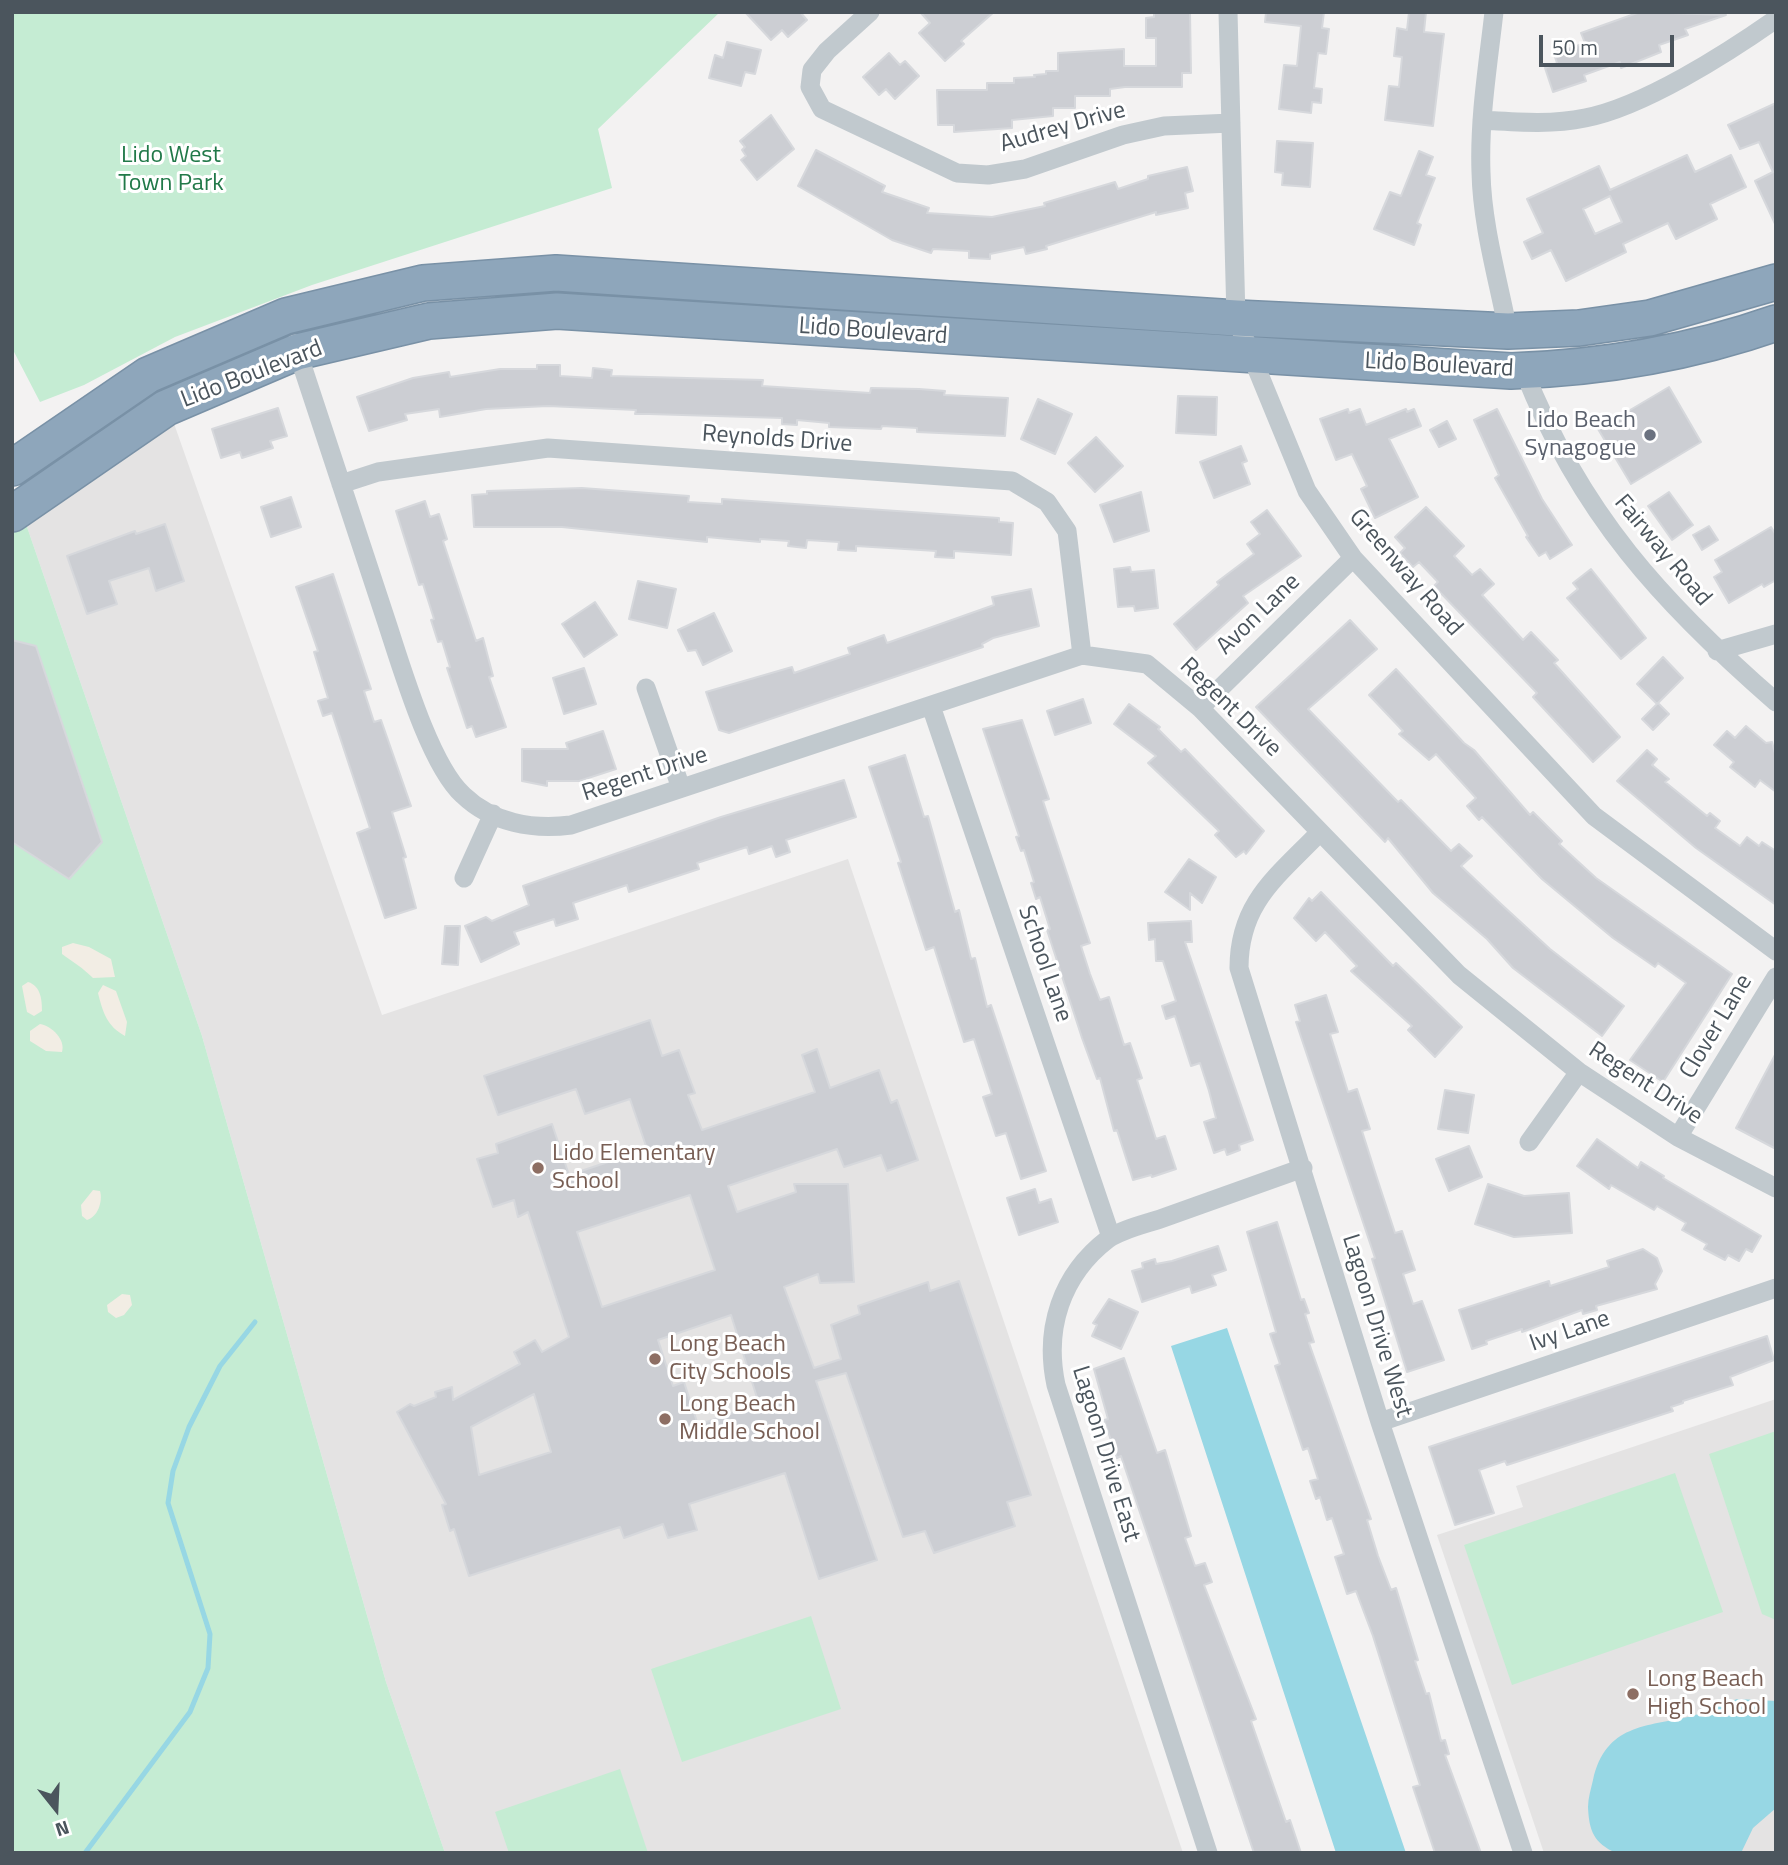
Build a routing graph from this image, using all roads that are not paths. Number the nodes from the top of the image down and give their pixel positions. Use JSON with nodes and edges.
{"nodes":[{"id":1,"x":870,"y":12,"type":"edge"},
{"id":2,"x":1228,"y":12,"type":"edge"},
{"id":3,"x":1494,"y":12,"type":"edge"},
{"id":4,"x":1776,"y":19,"type":"edge"},
{"id":5,"x":1482,"y":120,"type":"junction"},
{"id":6,"x":1231,"y":122,"type":"junction"},
{"id":7,"x":1776,"y":282,"type":"edge"},
{"id":8,"x":286,"y":316,"type":"junction"},
{"id":9,"x":1236,"y":318,"type":"junction"},
{"id":10,"x":1776,"y":323,"type":"edge"},
{"id":11,"x":1508,"y":331,"type":"junction"},
{"id":12,"x":297,"y":352,"type":"junction"},
{"id":13,"x":1255,"y":357,"type":"junction"},
{"id":14,"x":1524,"y":371,"type":"junction"},
{"id":15,"x":12,"y":468,"type":"edge"},
{"id":16,"x":341,"y":484,"type":"junction"},
{"id":17,"x":12,"y":514,"type":"edge"},
{"id":18,"x":1353,"y":558,"type":"junction"},
{"id":19,"x":1776,"y":634,"type":"edge"},
{"id":20,"x":1717,"y":651,"type":"junction"},
{"id":21,"x":1082,"y":655,"type":"junction"},
{"id":22,"x":646,"y":688,"type":"dead end"},
{"id":23,"x":1776,"y":702,"type":"edge"},
{"id":24,"x":931,"y":706,"type":"junction"},
{"id":25,"x":1200,"y":708,"type":"junction"},
{"id":26,"x":681,"y":788,"type":"junction"},
{"id":27,"x":493,"y":814,"type":"junction"},
{"id":28,"x":1320,"y":832,"type":"junction"},
{"id":29,"x":464,"y":878,"type":"dead end"},
{"id":30,"x":1776,"y":951,"type":"edge"},
{"id":31,"x":1776,"y":978,"type":"edge"},
{"id":32,"x":1579,"y":1072,"type":"junction"},
{"id":33,"x":1678,"y":1137,"type":"junction"},
{"id":34,"x":1529,"y":1142,"type":"dead end"},
{"id":35,"x":1303,"y":1168,"type":"junction"},
{"id":36,"x":1776,"y":1188,"type":"edge"},
{"id":37,"x":1111,"y":1237,"type":"junction"},
{"id":38,"x":1776,"y":1288,"type":"edge"},
{"id":39,"x":1380,"y":1422,"type":"junction"},
{"id":40,"x":1208,"y":1853,"type":"edge"},
{"id":41,"x":1522,"y":1853,"type":"edge"}],
"edges":[{"from":1,"to":6,"type":"street","name":"Audrey Drive"},
{"from":2,"to":6,"type":"street","name":"Greenway Road"},
{"from":3,"to":5,"type":"street"},
{"from":4,"to":5,"type":"street"},
{"from":5,"to":11,"type":"street"},
{"from":6,"to":9,"type":"street","name":"Greenway Road"},
{"from":7,"to":11,"type":"highway","name":"Lido Boulevard"},
{"from":8,"to":9,"type":"highway","name":"Lido Boulevard"},
{"from":8,"to":12,"type":"street","name":"Regent Drive"},
{"from":8,"to":15,"type":"highway","name":"Lido Boulevard"},
{"from":9,"to":11,"type":"highway","name":"Lido Boulevard"},
{"from":9,"to":13,"type":"street","name":"Greenway Road"},
{"from":10,"to":14,"type":"highway","name":"Lido Boulevard"},
{"from":12,"to":13,"type":"highway","name":"Lido Boulevard"},
{"from":12,"to":16,"type":"street","name":"Regent Drive"},
{"from":12,"to":17,"type":"highway","name":"Lido Boulevard"},
{"from":13,"to":14,"type":"highway","name":"Lido Boulevard"},
{"from":13,"to":18,"type":"street","name":"Greenway Road"},
{"from":14,"to":20,"type":"street","name":"Fairway Road"},
{"from":16,"to":21,"type":"street","name":"Reynolds Drive"},
{"from":16,"to":27,"type":"street","name":"Regent Drive"},
{"from":18,"to":25,"type":"street","name":"Avon Lane"},
{"from":18,"to":30,"type":"street","name":"Greenway Road"},
{"from":19,"to":20,"type":"street"},
{"from":20,"to":23,"type":"street","name":"Fairway Road"},
{"from":21,"to":24,"type":"street","name":"Regent Drive"},
{"from":21,"to":25,"type":"street","name":"Regent Drive"},
{"from":22,"to":26,"type":"street"},
{"from":24,"to":26,"type":"street","name":"Regent Drive"},
{"from":24,"to":37,"type":"street","name":"School Lane"},
{"from":25,"to":28,"type":"street","name":"Regent Drive"},
{"from":26,"to":27,"type":"street","name":"Regent Drive"},
{"from":27,"to":29,"type":"street"},
{"from":28,"to":32,"type":"street","name":"Regent Drive"},
{"from":28,"to":35,"type":"street","name":"Lagoon Drive West"},
{"from":31,"to":33,"type":"street","name":"Clover Lane"},
{"from":32,"to":33,"type":"street","name":"Regent Drive"},
{"from":32,"to":34,"type":"street"},
{"from":33,"to":36,"type":"street","name":"Regent Drive"},
{"from":35,"to":37,"type":"street","name":"Lagoon Drive East"},
{"from":35,"to":39,"type":"street","name":"Lagoon Drive West"},
{"from":37,"to":40,"type":"street","name":"Lagoon Drive East"},
{"from":38,"to":39,"type":"street","name":"Ivy Lane"},
{"from":39,"to":41,"type":"street","name":"Lagoon Drive West"}]}
